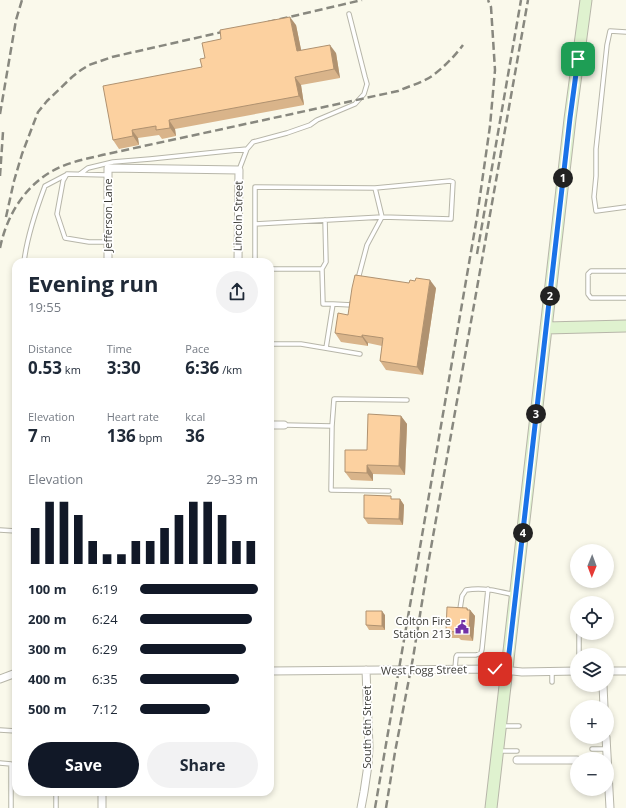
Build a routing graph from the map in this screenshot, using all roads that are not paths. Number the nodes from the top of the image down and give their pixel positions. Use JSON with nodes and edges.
{"nodes":[{"id":1,"x":586,"y":0,"type":"edge"},
{"id":2,"x":349,"y":14,"type":"dead end"},
{"id":3,"x":626,"y":32,"type":"edge"},
{"id":4,"x":247,"y":149,"type":"junction"},
{"id":5,"x":239,"y":170,"type":"junction"},
{"id":6,"x":108,"y":172,"type":"junction"},
{"id":7,"x":67,"y":174,"type":"junction"},
{"id":8,"x":80,"y":174,"type":"junction"},
{"id":9,"x":375,"y":188,"type":"junction"},
{"id":10,"x":626,"y":207,"type":"edge"},
{"id":11,"x":382,"y":217,"type":"junction"},
{"id":12,"x":325,"y":220,"type":"junction"},
{"id":13,"x":255,"y":224,"type":"junction"},
{"id":14,"x":108,"y":242,"type":"junction"},
{"id":15,"x":25,"y":258,"type":"edge"},
{"id":16,"x":108,"y":258,"type":"edge"},
{"id":17,"x":238,"y":258,"type":"edge"},
{"id":18,"x":255,"y":258,"type":"edge"},
{"id":19,"x":274,"y":269,"type":"edge"},
{"id":20,"x":322,"y":269,"type":"junction"},
{"id":21,"x":626,"y":271,"type":"edge"},
{"id":22,"x":358,"y":282,"type":"edge"},
{"id":23,"x":354,"y":297,"type":"edge"},
{"id":24,"x":626,"y":298,"type":"edge"},
{"id":25,"x":334,"y":304,"type":"junction"},
{"id":26,"x":626,"y":326,"type":"edge"},
{"id":27,"x":546,"y":328,"type":"junction"},
{"id":28,"x":274,"y":344,"type":"edge"},
{"id":29,"x":326,"y":348,"type":"junction"},
{"id":30,"x":360,"y":354,"type":"dead end"},
{"id":31,"x":407,"y":400,"type":"dead end"},
{"id":32,"x":274,"y":425,"type":"edge"},
{"id":33,"x":284,"y":425,"type":"joint"},
{"id":34,"x":332,"y":426,"type":"junction"},
{"id":35,"x":389,"y":491,"type":"dead end"},
{"id":36,"x":0,"y":530,"type":"edge"},
{"id":37,"x":12,"y":530,"type":"edge"},
{"id":38,"x":488,"y":590,"type":"junction"},
{"id":39,"x":516,"y":595,"type":"junction"},
{"id":40,"x":460,"y":609,"type":"edge"},
{"id":41,"x":455,"y":669,"type":"junction"},
{"id":42,"x":366,"y":670,"type":"junction"},
{"id":43,"x":274,"y":671,"type":"edge"},
{"id":44,"x":507,"y":671,"type":"junction"},
{"id":45,"x":552,"y":671,"type":"junction"},
{"id":46,"x":570,"y":671,"type":"edge"},
{"id":47,"x":614,"y":671,"type":"edge"},
{"id":48,"x":626,"y":671,"type":"edge"},
{"id":49,"x":12,"y":674,"type":"edge"},
{"id":50,"x":0,"y":678,"type":"edge"},
{"id":51,"x":552,"y":682,"type":"dead end"},
{"id":52,"x":501,"y":726,"type":"junction"},
{"id":53,"x":519,"y":726,"type":"dead end"},
{"id":54,"x":0,"y":730,"type":"edge"},
{"id":55,"x":12,"y":731,"type":"edge"},
{"id":56,"x":606,"y":744,"type":"edge"},
{"id":57,"x":592,"y":749,"type":"dead end"},
{"id":58,"x":606,"y":749,"type":"junction"},
{"id":59,"x":498,"y":751,"type":"junction"},
{"id":60,"x":517,"y":751,"type":"dead end"},
{"id":61,"x":606,"y":752,"type":"edge"},
{"id":62,"x":517,"y":760,"type":"dead end"},
{"id":63,"x":570,"y":760,"type":"edge"},
{"id":64,"x":0,"y":763,"type":"edge"},
{"id":65,"x":11,"y":777,"type":"joint"},
{"id":66,"x":56,"y":796,"type":"edge"},
{"id":67,"x":102,"y":796,"type":"edge"},
{"id":68,"x":609,"y":796,"type":"edge"},
{"id":69,"x":11,"y":808,"type":"edge"},
{"id":70,"x":56,"y":808,"type":"edge"},
{"id":71,"x":102,"y":808,"type":"edge"},
{"id":72,"x":361,"y":808,"type":"edge"},
{"id":73,"x":491,"y":808,"type":"edge"},
{"id":74,"x":610,"y":808,"type":"edge"}],
"edges":[{"from":1,"to":27,"type":"main road"},
{"from":2,"to":4,"type":"lane"},
{"from":3,"to":10,"type":"lane"},
{"from":4,"to":5,"type":"lane"},
{"from":4,"to":8,"type":"lane"},
{"from":5,"to":6,"type":"street"},
{"from":5,"to":17,"type":"street","name":"Lincoln Street"},
{"from":6,"to":8,"type":"lane"},
{"from":6,"to":14,"type":"street","name":"Jefferson Lane"},
{"from":7,"to":8,"type":"lane"},
{"from":7,"to":14,"type":"lane"},
{"from":7,"to":15,"type":"lane"},
{"from":9,"to":11,"type":"lane"},
{"from":9,"to":11,"type":"lane"},
{"from":9,"to":13,"type":"lane"},
{"from":11,"to":12,"type":"lane"},
{"from":11,"to":22,"type":"lane"},
{"from":12,"to":13,"type":"lane"},
{"from":12,"to":20,"type":"lane"},
{"from":13,"to":18,"type":"lane"},
{"from":14,"to":16,"type":"street","name":"Jefferson Lane"},
{"from":19,"to":20,"type":"lane"},
{"from":20,"to":25,"type":"lane"},
{"from":21,"to":24,"type":"lane"},
{"from":23,"to":25,"type":"lane"},
{"from":25,"to":29,"type":"lane"},
{"from":26,"to":27,"type":"main road"},
{"from":27,"to":39,"type":"main road"},
{"from":28,"to":29,"type":"lane"},
{"from":29,"to":30,"type":"lane"},
{"from":31,"to":34,"type":"lane"},
{"from":32,"to":33,"type":"street"},
{"from":33,"to":34,"type":"lane"},
{"from":34,"to":35,"type":"lane"},
{"from":36,"to":37,"type":"lane"},
{"from":38,"to":39,"type":"lane"},
{"from":38,"to":40,"type":"lane"},
{"from":38,"to":41,"type":"lane"},
{"from":39,"to":44,"type":"main road"},
{"from":41,"to":42,"type":"street","name":"West Fogg Street"},
{"from":41,"to":44,"type":"street","name":"West Fogg Street"},
{"from":42,"to":43,"type":"street","name":"West Fogg Street"},
{"from":42,"to":72,"type":"street","name":"South 6th Street"},
{"from":44,"to":45,"type":"street","name":"West Fogg Street"},
{"from":44,"to":52,"type":"main road"},
{"from":45,"to":46,"type":"street","name":"West Fogg Street"},
{"from":45,"to":51,"type":"lane"},
{"from":47,"to":48,"type":"street"},
{"from":49,"to":50,"type":"street"},
{"from":52,"to":53,"type":"lane"},
{"from":52,"to":59,"type":"main road"},
{"from":54,"to":55,"type":"lane"},
{"from":56,"to":58,"type":"street"},
{"from":57,"to":58,"type":"lane"},
{"from":58,"to":61,"type":"street"},
{"from":59,"to":60,"type":"lane"},
{"from":59,"to":73,"type":"main road"},
{"from":62,"to":63,"type":"street"},
{"from":64,"to":65,"type":"lane"},
{"from":65,"to":69,"type":"lane"},
{"from":66,"to":70,"type":"lane"},
{"from":67,"to":71,"type":"street"},
{"from":68,"to":74,"type":"street"}]}
